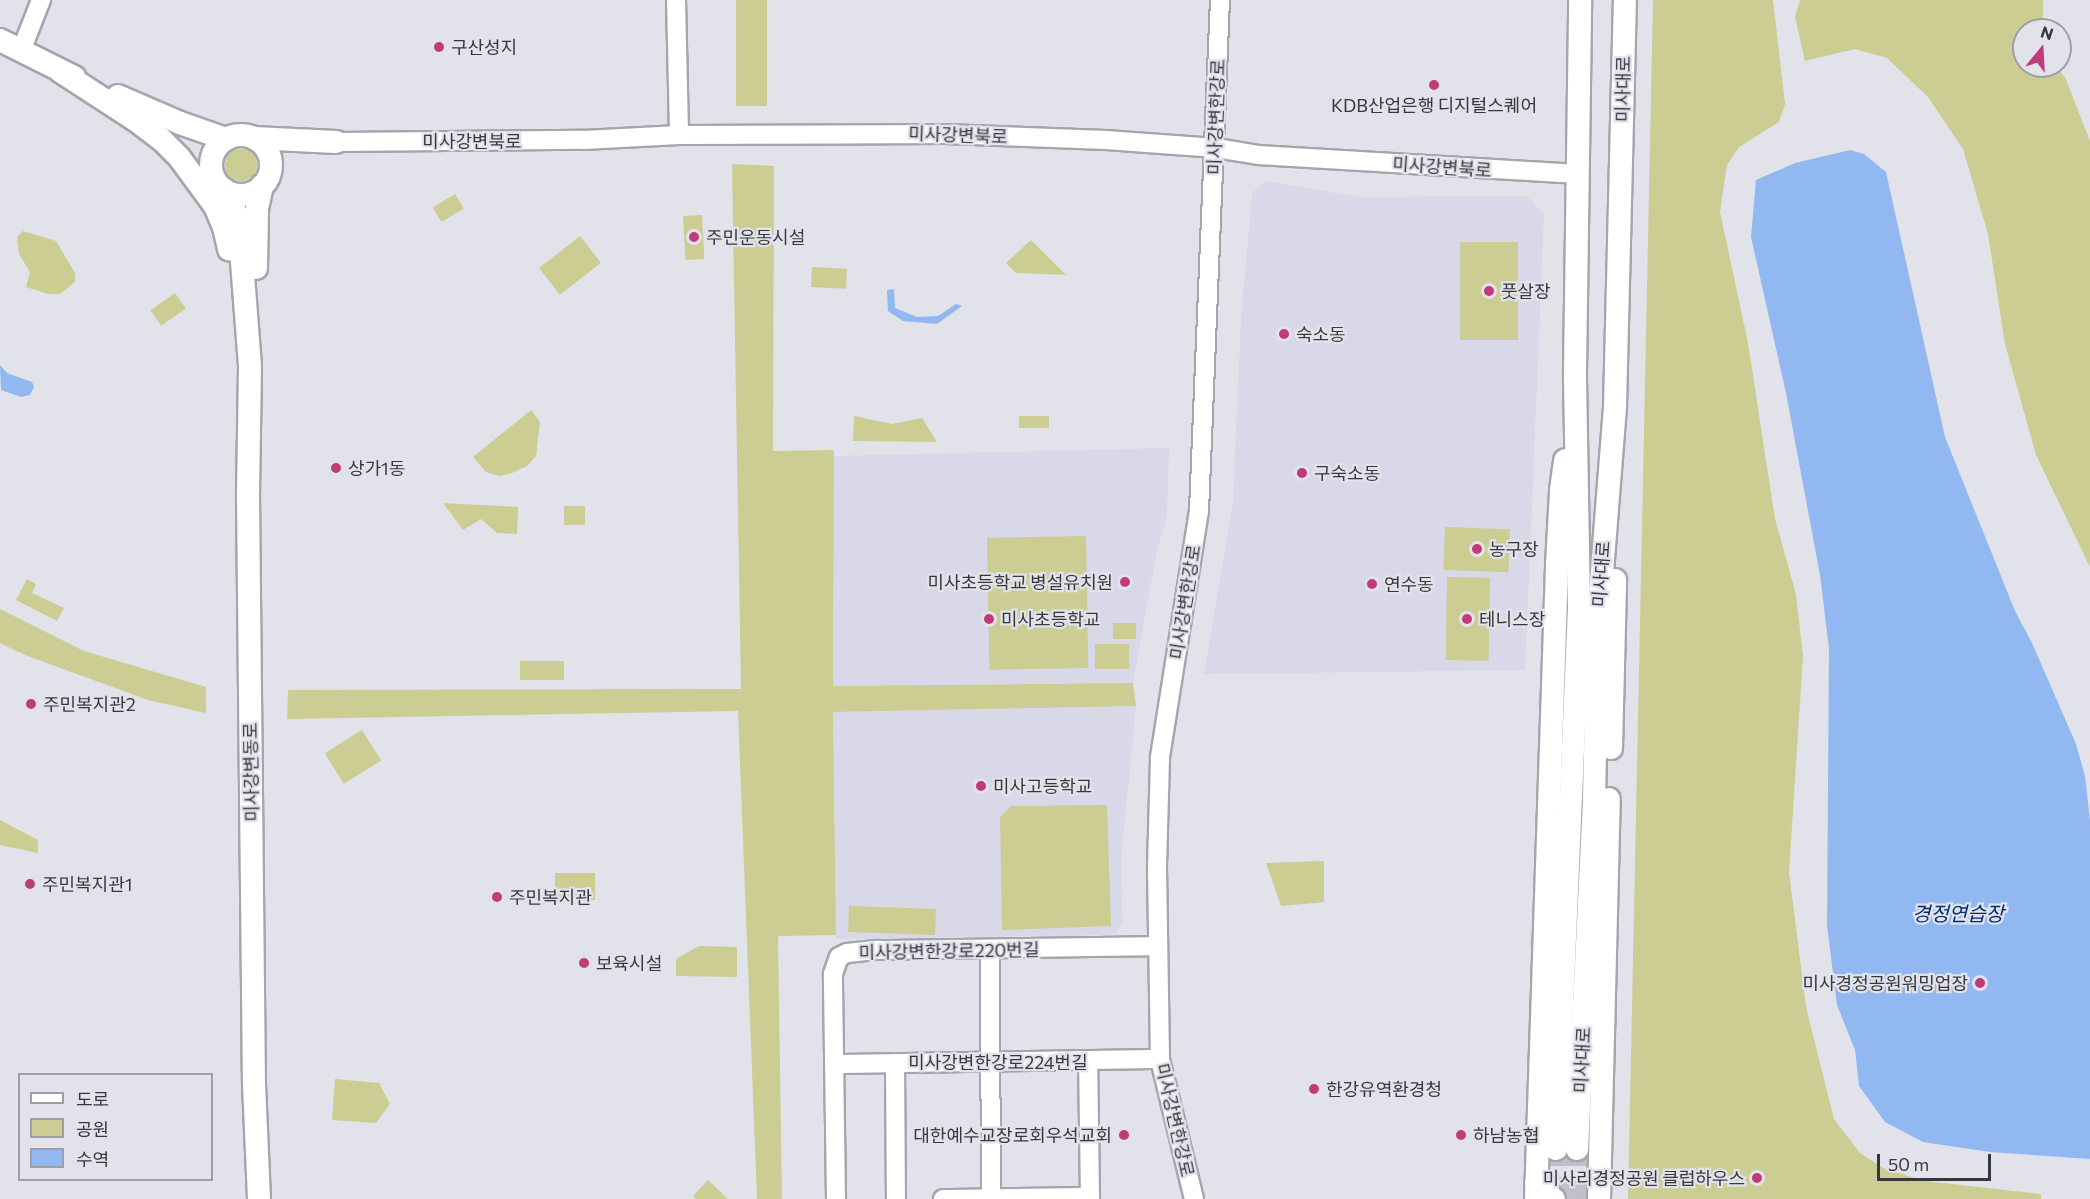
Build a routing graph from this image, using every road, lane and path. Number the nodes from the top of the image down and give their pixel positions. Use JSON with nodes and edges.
{"nodes":[{"id":1,"x":41,"y":0,"type":"edge"},
{"id":2,"x":676,"y":0,"type":"edge"},
{"id":3,"x":1220,"y":0,"type":"edge"},
{"id":4,"x":1581,"y":0,"type":"edge"},
{"id":5,"x":1625,"y":0,"type":"edge"},
{"id":6,"x":0,"y":40,"type":"edge"},
{"id":7,"x":21,"y":51,"type":"junction"},
{"id":8,"x":60,"y":71,"type":"junction"},
{"id":9,"x":119,"y":96,"type":"junction"},
{"id":10,"x":680,"y":135,"type":"junction"},
{"id":11,"x":254,"y":138,"type":"junction"},
{"id":12,"x":226,"y":139,"type":"junction"},
{"id":13,"x":336,"y":142,"type":"junction"},
{"id":14,"x":1215,"y":148,"type":"junction"},
{"id":15,"x":211,"y":164,"type":"junction"},
{"id":16,"x":1578,"y":174,"type":"junction"},
{"id":17,"x":267,"y":178,"type":"junction"},
{"id":18,"x":225,"y":190,"type":"junction"},
{"id":19,"x":247,"y":344,"type":"junction"},
{"id":20,"x":1575,"y":396,"type":"junction"},
{"id":21,"x":1614,"y":406,"type":"junction"},
{"id":22,"x":1158,"y":946,"type":"junction"},
{"id":23,"x":990,"y":950,"type":"junction"},
{"id":24,"x":1160,"y":1059,"type":"junction"},
{"id":25,"x":991,"y":1060,"type":"junction"},
{"id":26,"x":1088,"y":1062,"type":"junction"},
{"id":27,"x":895,"y":1063,"type":"junction"},
{"id":28,"x":836,"y":1064,"type":"junction"},
{"id":29,"x":1536,"y":1191,"type":"edge"},
{"id":30,"x":991,"y":1198,"type":"edge"},
{"id":31,"x":1600,"y":1198,"type":"edge"},
{"id":32,"x":259,"y":1199,"type":"edge"},
{"id":33,"x":836,"y":1199,"type":"edge"},
{"id":34,"x":896,"y":1199,"type":"edge"},
{"id":35,"x":943,"y":1199,"type":"edge"},
{"id":36,"x":1194,"y":1199,"type":"edge"},
{"id":37,"x":1554,"y":1199,"type":"edge"}],
"edges":[{"from":1,"to":7,"type":"street"},
{"from":2,"to":10,"type":"street"},
{"from":3,"to":14,"type":"street","name":"미사강변한강로"},
{"from":4,"to":16,"type":"main road","name":"미사대로"},
{"from":5,"to":21,"type":"main road","name":"미사대로"},
{"from":6,"to":7,"type":"main road"},
{"from":7,"to":8,"type":"main road"},
{"from":8,"to":9,"type":"main road"},
{"from":8,"to":19,"type":"main road"},
{"from":9,"to":12,"type":"main road"},
{"from":9,"to":15,"type":"main road"},
{"from":10,"to":13,"type":"street","name":"미사강변북로"},
{"from":10,"to":14,"type":"street","name":"미사강변북로"},
{"from":11,"to":12,"type":"main road"},
{"from":11,"to":13,"type":"main road"},
{"from":11,"to":17,"type":"main road"},
{"from":12,"to":15,"type":"main road"},
{"from":13,"to":17,"type":"main road"},
{"from":14,"to":16,"type":"street","name":"미사강변북로"},
{"from":14,"to":22,"type":"street","name":"미사강변한강로"},
{"from":15,"to":18,"type":"main road"},
{"from":16,"to":20,"type":"main road","name":"미사대로"},
{"from":17,"to":18,"type":"main road"},
{"from":17,"to":19,"type":"main road"},
{"from":18,"to":19,"type":"main road"},
{"from":19,"to":32,"type":"main road","name":"미사강변동로"},
{"from":20,"to":21,"type":"main road","name":"미사대로"},
{"from":20,"to":29,"type":"main road"},
{"from":21,"to":31,"type":"main road"},
{"from":22,"to":23,"type":"street","name":"미사강변한강로220번길"},
{"from":22,"to":24,"type":"street","name":"미사강변한강로"},
{"from":23,"to":25,"type":"street"},
{"from":23,"to":28,"type":"street","name":"미사강변한강로220번길"},
{"from":24,"to":26,"type":"street","name":"미사강변한강로224번길"},
{"from":24,"to":36,"type":"street","name":"미사강변한강로"},
{"from":25,"to":26,"type":"street","name":"미사강변한강로224번길"},
{"from":25,"to":27,"type":"street","name":"미사강변한강로224번길"},
{"from":25,"to":30,"type":"street"},
{"from":26,"to":30,"type":"street"},
{"from":27,"to":28,"type":"street","name":"미사강변한강로224번길"},
{"from":27,"to":34,"type":"street"},
{"from":28,"to":33,"type":"street","name":"미사강변한강로220번길"},
{"from":29,"to":37,"type":"main road"},
{"from":30,"to":35,"type":"street"}]}
